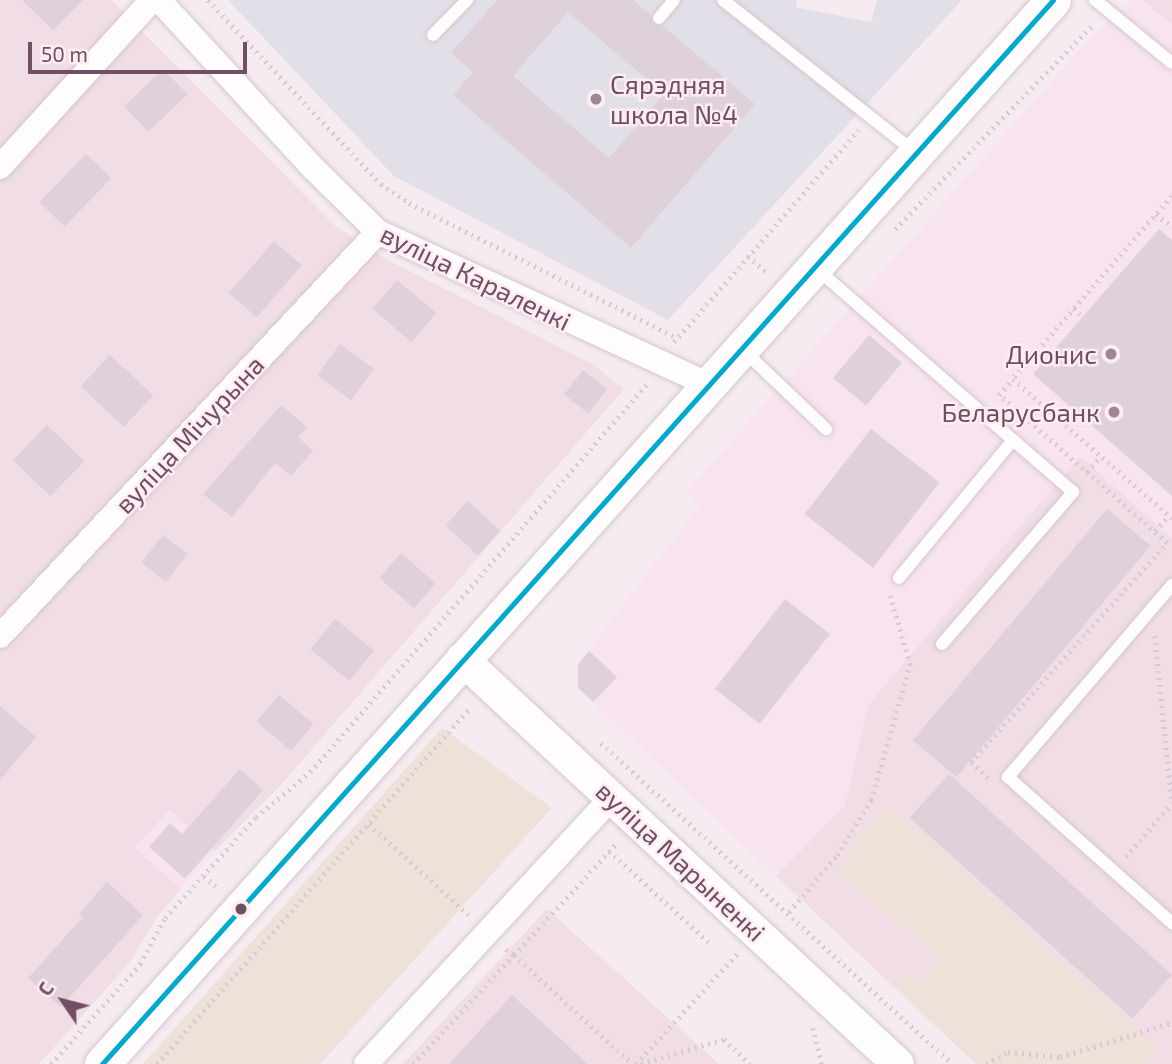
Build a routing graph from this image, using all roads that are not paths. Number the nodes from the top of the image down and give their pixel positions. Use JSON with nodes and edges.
{"nodes":[{"id":1,"x":152,"y":0,"type":"edge"},
{"id":2,"x":159,"y":0,"type":"edge"},
{"id":3,"x":467,"y":0,"type":"edge"},
{"id":4,"x":674,"y":0,"type":"edge"},
{"id":5,"x":723,"y":0,"type":"edge"},
{"id":6,"x":1053,"y":0,"type":"edge"},
{"id":7,"x":1095,"y":0,"type":"edge"},
{"id":8,"x":659,"y":18,"type":"dead end"},
{"id":9,"x":433,"y":35,"type":"dead end"},
{"id":10,"x":1172,"y":63,"type":"edge"},
{"id":11,"x":915,"y":152,"type":"junction"},
{"id":12,"x":0,"y":167,"type":"edge"},
{"id":13,"x":378,"y":232,"type":"junction"},
{"id":14,"x":814,"y":267,"type":"junction"},
{"id":15,"x":743,"y":350,"type":"junction"},
{"id":16,"x":711,"y":386,"type":"junction"},
{"id":17,"x":826,"y":429,"type":"dead end"},
{"id":18,"x":1013,"y":440,"type":"junction"},
{"id":19,"x":899,"y":578,"type":"road end"},
{"id":20,"x":1172,"y":585,"type":"edge"},
{"id":21,"x":0,"y":636,"type":"edge"},
{"id":22,"x":942,"y":644,"type":"dead end"},
{"id":23,"x":461,"y":659,"type":"junction"},
{"id":24,"x":612,"y":797,"type":"junction"},
{"id":25,"x":1172,"y":923,"type":"edge"},
{"id":26,"x":102,"y":1064,"type":"edge"},
{"id":27,"x":366,"y":1064,"type":"edge"},
{"id":28,"x":898,"y":1064,"type":"edge"}],
"edges":[{"from":1,"to":12,"type":"street"},
{"from":2,"to":13,"type":"street","name":"вуліца Караленкі"},
{"from":3,"to":9,"type":"lane"},
{"from":4,"to":8,"type":"lane"},
{"from":5,"to":11,"type":"lane"},
{"from":6,"to":11,"type":"main road"},
{"from":7,"to":10,"type":"lane"},
{"from":11,"to":14,"type":"main road"},
{"from":13,"to":16,"type":"street","name":"вуліца Караленкі"},
{"from":13,"to":21,"type":"street","name":"вуліца Мічурына"},
{"from":14,"to":15,"type":"main road"},
{"from":14,"to":18,"type":"lane"},
{"from":15,"to":16,"type":"main road"},
{"from":15,"to":17,"type":"lane"},
{"from":16,"to":23,"type":"main road"},
{"from":18,"to":19,"type":"lane"},
{"from":18,"to":22,"type":"lane"},
{"from":20,"to":25,"type":"lane"},
{"from":23,"to":24,"type":"street","name":"вуліца Марыненкі"},
{"from":23,"to":26,"type":"main road"},
{"from":24,"to":27,"type":"street"},
{"from":24,"to":28,"type":"street","name":"вуліца Марыненкі"}]}
